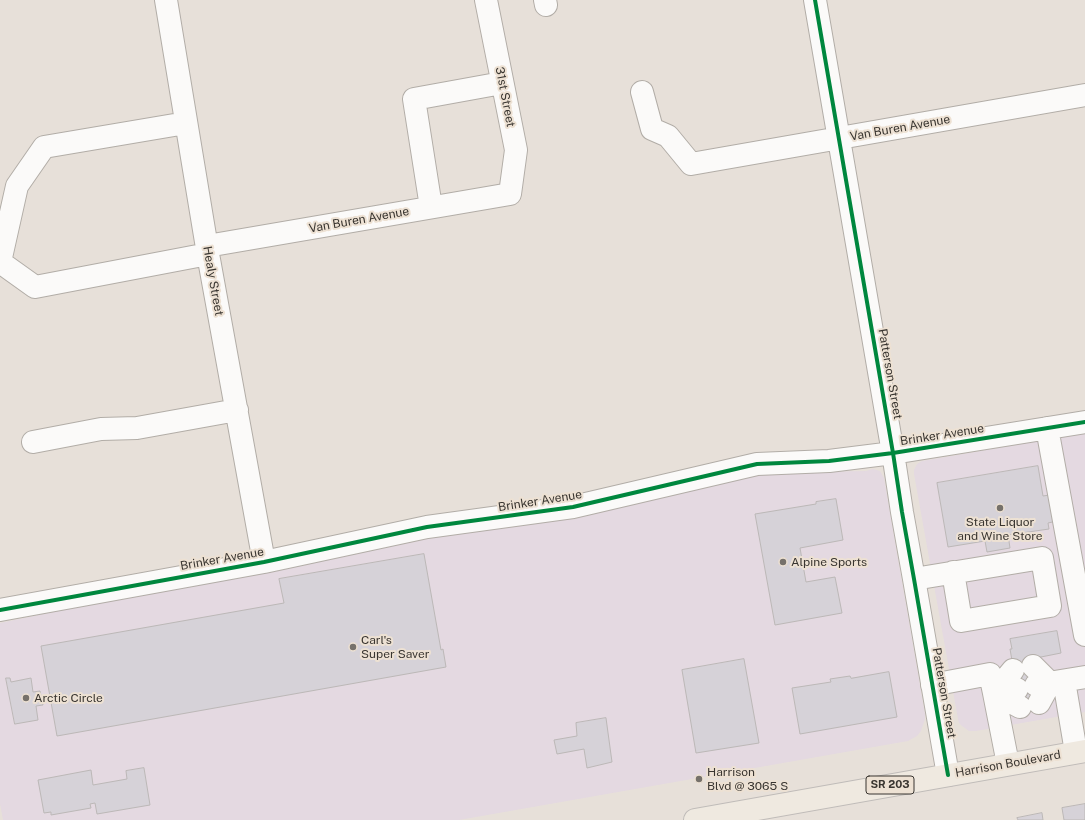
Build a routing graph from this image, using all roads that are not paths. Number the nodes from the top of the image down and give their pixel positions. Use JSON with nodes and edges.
{"nodes":[{"id":1,"x":166,"y":0,"type":"edge"},
{"id":2,"x":486,"y":0,"type":"edge"},
{"id":3,"x":815,"y":0,"type":"edge"},
{"id":4,"x":502,"y":83,"type":"junction"},
{"id":5,"x":642,"y":92,"type":"dead end"},
{"id":6,"x":1085,"y":95,"type":"edge"},
{"id":7,"x":186,"y":123,"type":"junction"},
{"id":8,"x":839,"y":138,"type":"junction"},
{"id":9,"x":510,"y":194,"type":"joint"},
{"id":10,"x":431,"y":207,"type":"junction"},
{"id":11,"x":208,"y":250,"type":"junction"},
{"id":12,"x":236,"y":410,"type":"junction"},
{"id":13,"x":1085,"y":422,"type":"edge"},
{"id":14,"x":1047,"y":428,"type":"junction"},
{"id":15,"x":33,"y":442,"type":"dead end"},
{"id":16,"x":893,"y":452,"type":"junction"},
{"id":17,"x":264,"y":562,"type":"junction"},
{"id":18,"x":953,"y":572,"type":"junction"},
{"id":19,"x":914,"y":579,"type":"junction"},
{"id":20,"x":0,"y":610,"type":"edge"},
{"id":21,"x":1085,"y":635,"type":"edge"},
{"id":22,"x":1085,"y":677,"type":"edge"},
{"id":23,"x":932,"y":685,"type":"junction"},
{"id":24,"x":1034,"y":686,"type":"junction"},
{"id":25,"x":994,"y":693,"type":"junction"},
{"id":26,"x":1081,"y":751,"type":"edge"},
{"id":27,"x":1008,"y":764,"type":"junction"},
{"id":28,"x":948,"y":775,"type":"junction"},
{"id":29,"x":695,"y":820,"type":"edge"}],
"edges":[{"from":1,"to":7,"type":"street","name":"Healy Street"},
{"from":2,"to":4,"type":"street","name":"31st Street"},
{"from":3,"to":8,"type":"street","name":"Patterson Street"},
{"from":4,"to":9,"type":"street","name":"31st Street"},
{"from":4,"to":10,"type":"street"},
{"from":5,"to":8,"type":"street","name":"Van Buren Avenue"},
{"from":6,"to":8,"type":"street","name":"Van Buren Avenue"},
{"from":7,"to":11,"type":"street","name":"Healy Street"},
{"from":7,"to":11,"type":"street","name":"Van Buren Avenue"},
{"from":8,"to":16,"type":"street","name":"Patterson Street"},
{"from":9,"to":10,"type":"street","name":"Van Buren Avenue"},
{"from":10,"to":11,"type":"street","name":"Van Buren Avenue"},
{"from":11,"to":12,"type":"street","name":"Healy Street"},
{"from":12,"to":15,"type":"street"},
{"from":12,"to":17,"type":"street","name":"Healy Street"},
{"from":13,"to":14,"type":"street","name":"Brinker Avenue"},
{"from":14,"to":16,"type":"street","name":"Brinker Avenue"},
{"from":14,"to":21,"type":"street"},
{"from":16,"to":17,"type":"street","name":"Brinker Avenue"},
{"from":16,"to":19,"type":"street","name":"Patterson Street"},
{"from":17,"to":20,"type":"street","name":"Brinker Avenue"},
{"from":18,"to":18,"type":"street"},
{"from":18,"to":19,"type":"street"},
{"from":19,"to":23,"type":"street","name":"Patterson Street"},
{"from":22,"to":24,"type":"street"},
{"from":23,"to":25,"type":"street"},
{"from":23,"to":28,"type":"street","name":"Patterson Street"},
{"from":24,"to":25,"type":"street"},
{"from":24,"to":26,"type":"street"},
{"from":25,"to":27,"type":"street"},
{"from":26,"to":27,"type":"main road","name":"Harrison Boulevard","number":"SR 203"},
{"from":27,"to":28,"type":"main road","name":"Harrison Boulevard","number":"SR 203"},
{"from":28,"to":29,"type":"main road","name":"Harrison Boulevard","number":"SR 203"}]}
